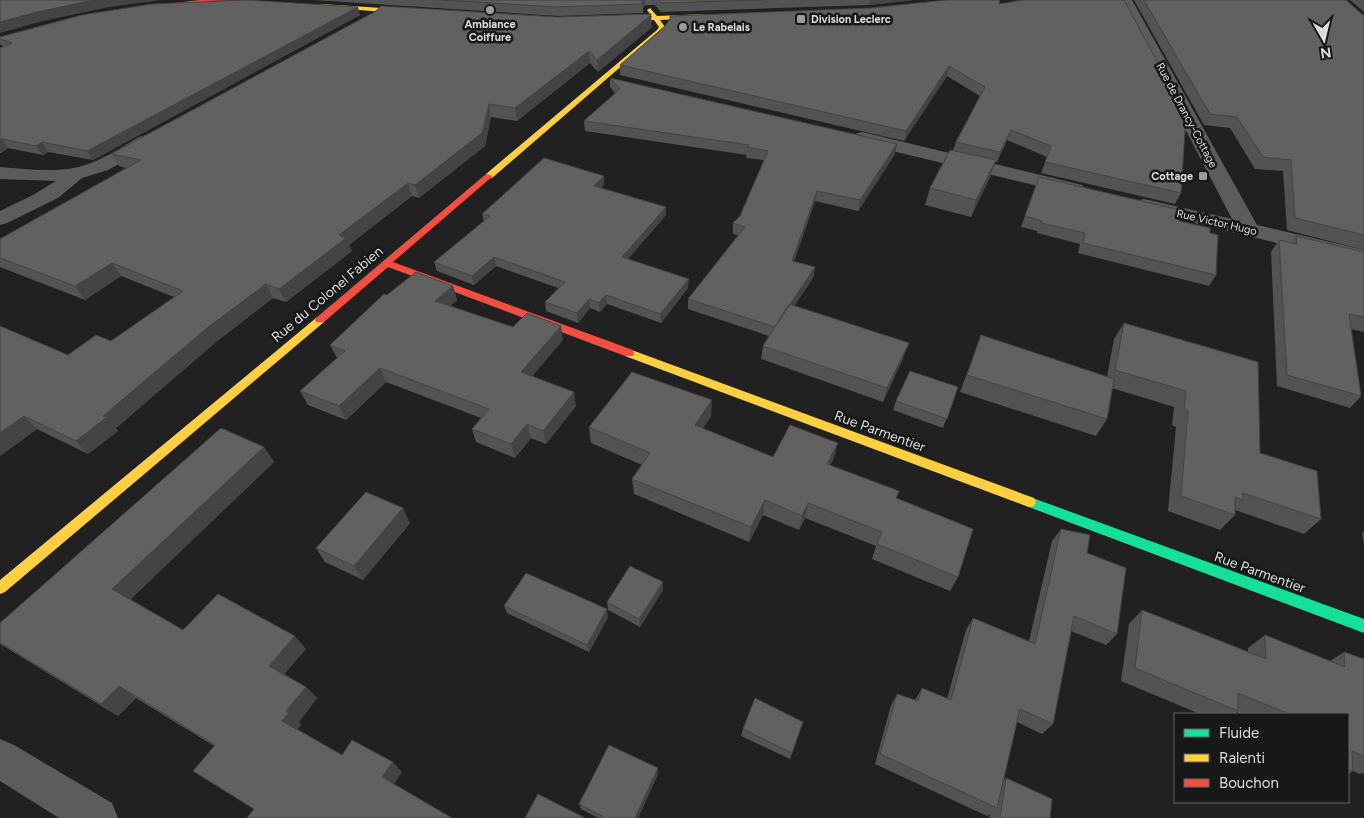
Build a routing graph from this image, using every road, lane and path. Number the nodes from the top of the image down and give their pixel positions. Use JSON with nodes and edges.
{"nodes":[{"id":1,"x":641,"y":0,"type":"edge"},
{"id":2,"x":1125,"y":0,"type":"edge"},
{"id":3,"x":269,"y":3,"type":"edge"},
{"id":4,"x":308,"y":6,"type":"edge"},
{"id":5,"x":137,"y":8,"type":"edge"},
{"id":6,"x":381,"y":10,"type":"junction"},
{"id":7,"x":420,"y":13,"type":"edge"},
{"id":8,"x":714,"y":16,"type":"edge"},
{"id":9,"x":656,"y":18,"type":"junction"},
{"id":10,"x":608,"y":20,"type":"edge"},
{"id":11,"x":356,"y":27,"type":"edge"},
{"id":12,"x":602,"y":80,"type":"junction"},
{"id":13,"x":628,"y":83,"type":"edge"},
{"id":14,"x":841,"y":133,"type":"edge"},
{"id":15,"x":158,"y":134,"type":"edge"},
{"id":16,"x":76,"y":173,"type":"junction"},
{"id":17,"x":0,"y":174,"type":"edge"},
{"id":18,"x":1093,"y":193,"type":"edge"},
{"id":19,"x":1122,"y":200,"type":"edge"},
{"id":20,"x":0,"y":219,"type":"edge"},
{"id":21,"x":1248,"y":229,"type":"junction"},
{"id":22,"x":1364,"y":257,"type":"edge"},
{"id":23,"x":386,"y":263,"type":"junction"},
{"id":24,"x":0,"y":588,"type":"edge"},
{"id":25,"x":1364,"y":626,"type":"edge"},
{"id":26,"x":0,"y":759,"type":"edge"},
{"id":27,"x":97,"y":818,"type":"edge"}],
"edges":[{"from":1,"to":9,"type":"street"},
{"from":2,"to":21,"type":"street","name":"Rue de Drancy-Cottage"},
{"from":3,"to":5,"type":"street"},
{"from":4,"to":6,"type":"street"},
{"from":6,"to":7,"type":"street"},
{"from":6,"to":11,"type":"street"},
{"from":8,"to":9,"type":"street"},
{"from":9,"to":10,"type":"street"},
{"from":9,"to":12,"type":"street","name":"Rue du Colonel Fabien"},
{"from":12,"to":13,"type":"street"},
{"from":12,"to":23,"type":"street","name":"Rue du Colonel Fabien"},
{"from":14,"to":18,"type":"street"},
{"from":15,"to":16,"type":"street"},
{"from":16,"to":17,"type":"street"},
{"from":16,"to":20,"type":"street"},
{"from":19,"to":21,"type":"street","name":"Rue Victor Hugo"},
{"from":21,"to":22,"type":"street","name":"Rue Victor Hugo"},
{"from":23,"to":24,"type":"street","name":"Rue du Colonel Fabien"},
{"from":23,"to":25,"type":"street","name":"Rue Parmentier"},
{"from":26,"to":27,"type":"street"}]}
